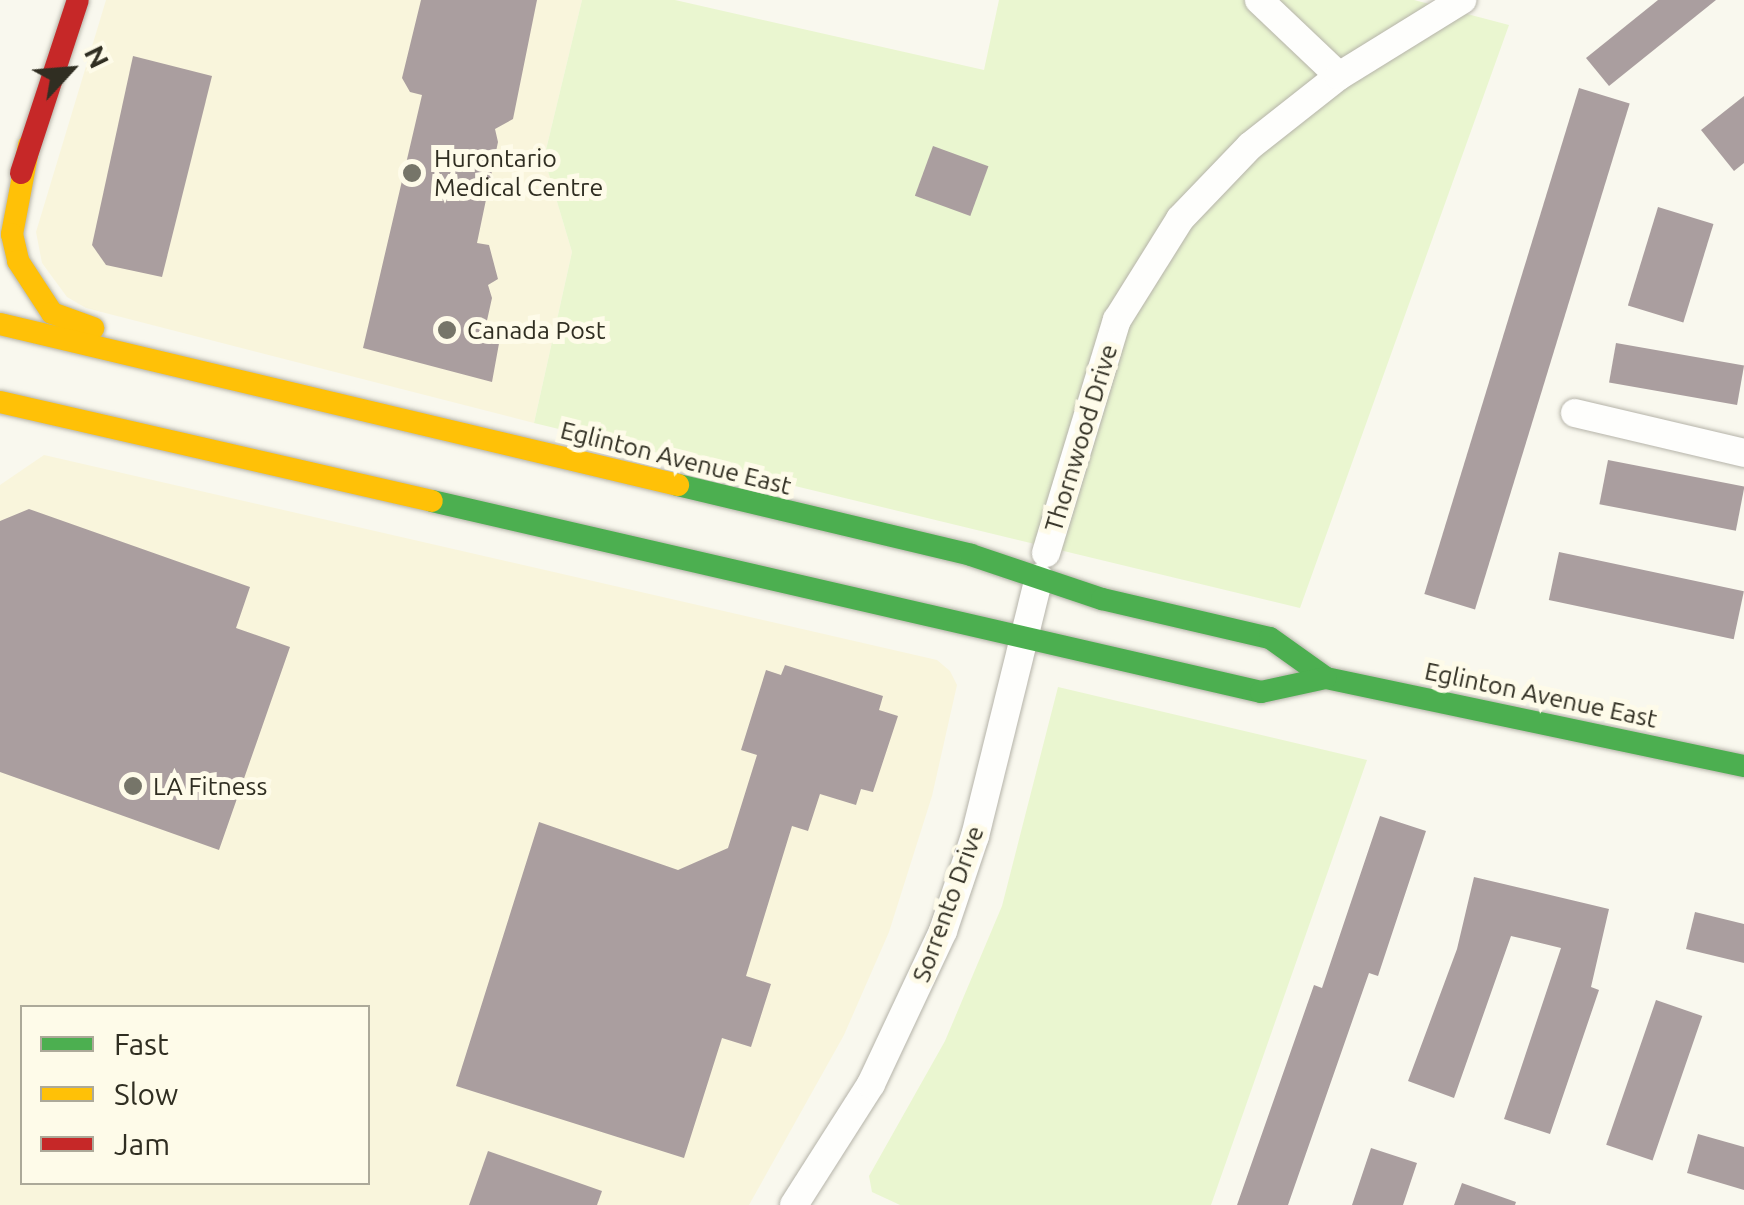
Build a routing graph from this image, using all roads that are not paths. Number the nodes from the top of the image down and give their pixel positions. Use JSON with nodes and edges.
{"nodes":[{"id":1,"x":78,"y":0,"type":"edge"},
{"id":2,"x":1259,"y":0,"type":"edge"},
{"id":3,"x":1462,"y":0,"type":"edge"},
{"id":4,"x":1339,"y":76,"type":"junction"},
{"id":5,"x":29,"y":146,"type":"junction"},
{"id":6,"x":0,"y":240,"type":"edge"},
{"id":7,"x":0,"y":324,"type":"edge"},
{"id":8,"x":193,"y":369,"type":"junction"},
{"id":9,"x":0,"y":402,"type":"edge"},
{"id":10,"x":1575,"y":413,"type":"dead end"},
{"id":11,"x":1744,"y":453,"type":"edge"},
{"id":12,"x":1042,"y":565,"type":"junction"},
{"id":13,"x":1024,"y":638,"type":"junction"},
{"id":14,"x":1326,"y":678,"type":"junction"},
{"id":15,"x":1744,"y":766,"type":"edge"},
{"id":16,"x":794,"y":1205,"type":"edge"}],
"edges":[{"from":1,"to":5,"type":"main road"},
{"from":2,"to":4,"type":"street"},
{"from":3,"to":4,"type":"street","name":"Thornwood Drive"},
{"from":4,"to":12,"type":"street","name":"Thornwood Drive"},
{"from":5,"to":6,"type":"main road"},
{"from":5,"to":8,"type":"main road"},
{"from":7,"to":8,"type":"main road","name":"Eglinton Avenue East"},
{"from":8,"to":12,"type":"main road","name":"Eglinton Avenue East"},
{"from":9,"to":13,"type":"main road","name":"Eglinton Avenue East"},
{"from":10,"to":11,"type":"street"},
{"from":12,"to":13,"type":"street","name":"Sorrento Drive"},
{"from":12,"to":14,"type":"main road","name":"Eglinton Avenue East"},
{"from":13,"to":14,"type":"main road","name":"Eglinton Avenue East"},
{"from":13,"to":16,"type":"street","name":"Sorrento Drive"},
{"from":14,"to":15,"type":"main road","name":"Eglinton Avenue East"}]}
